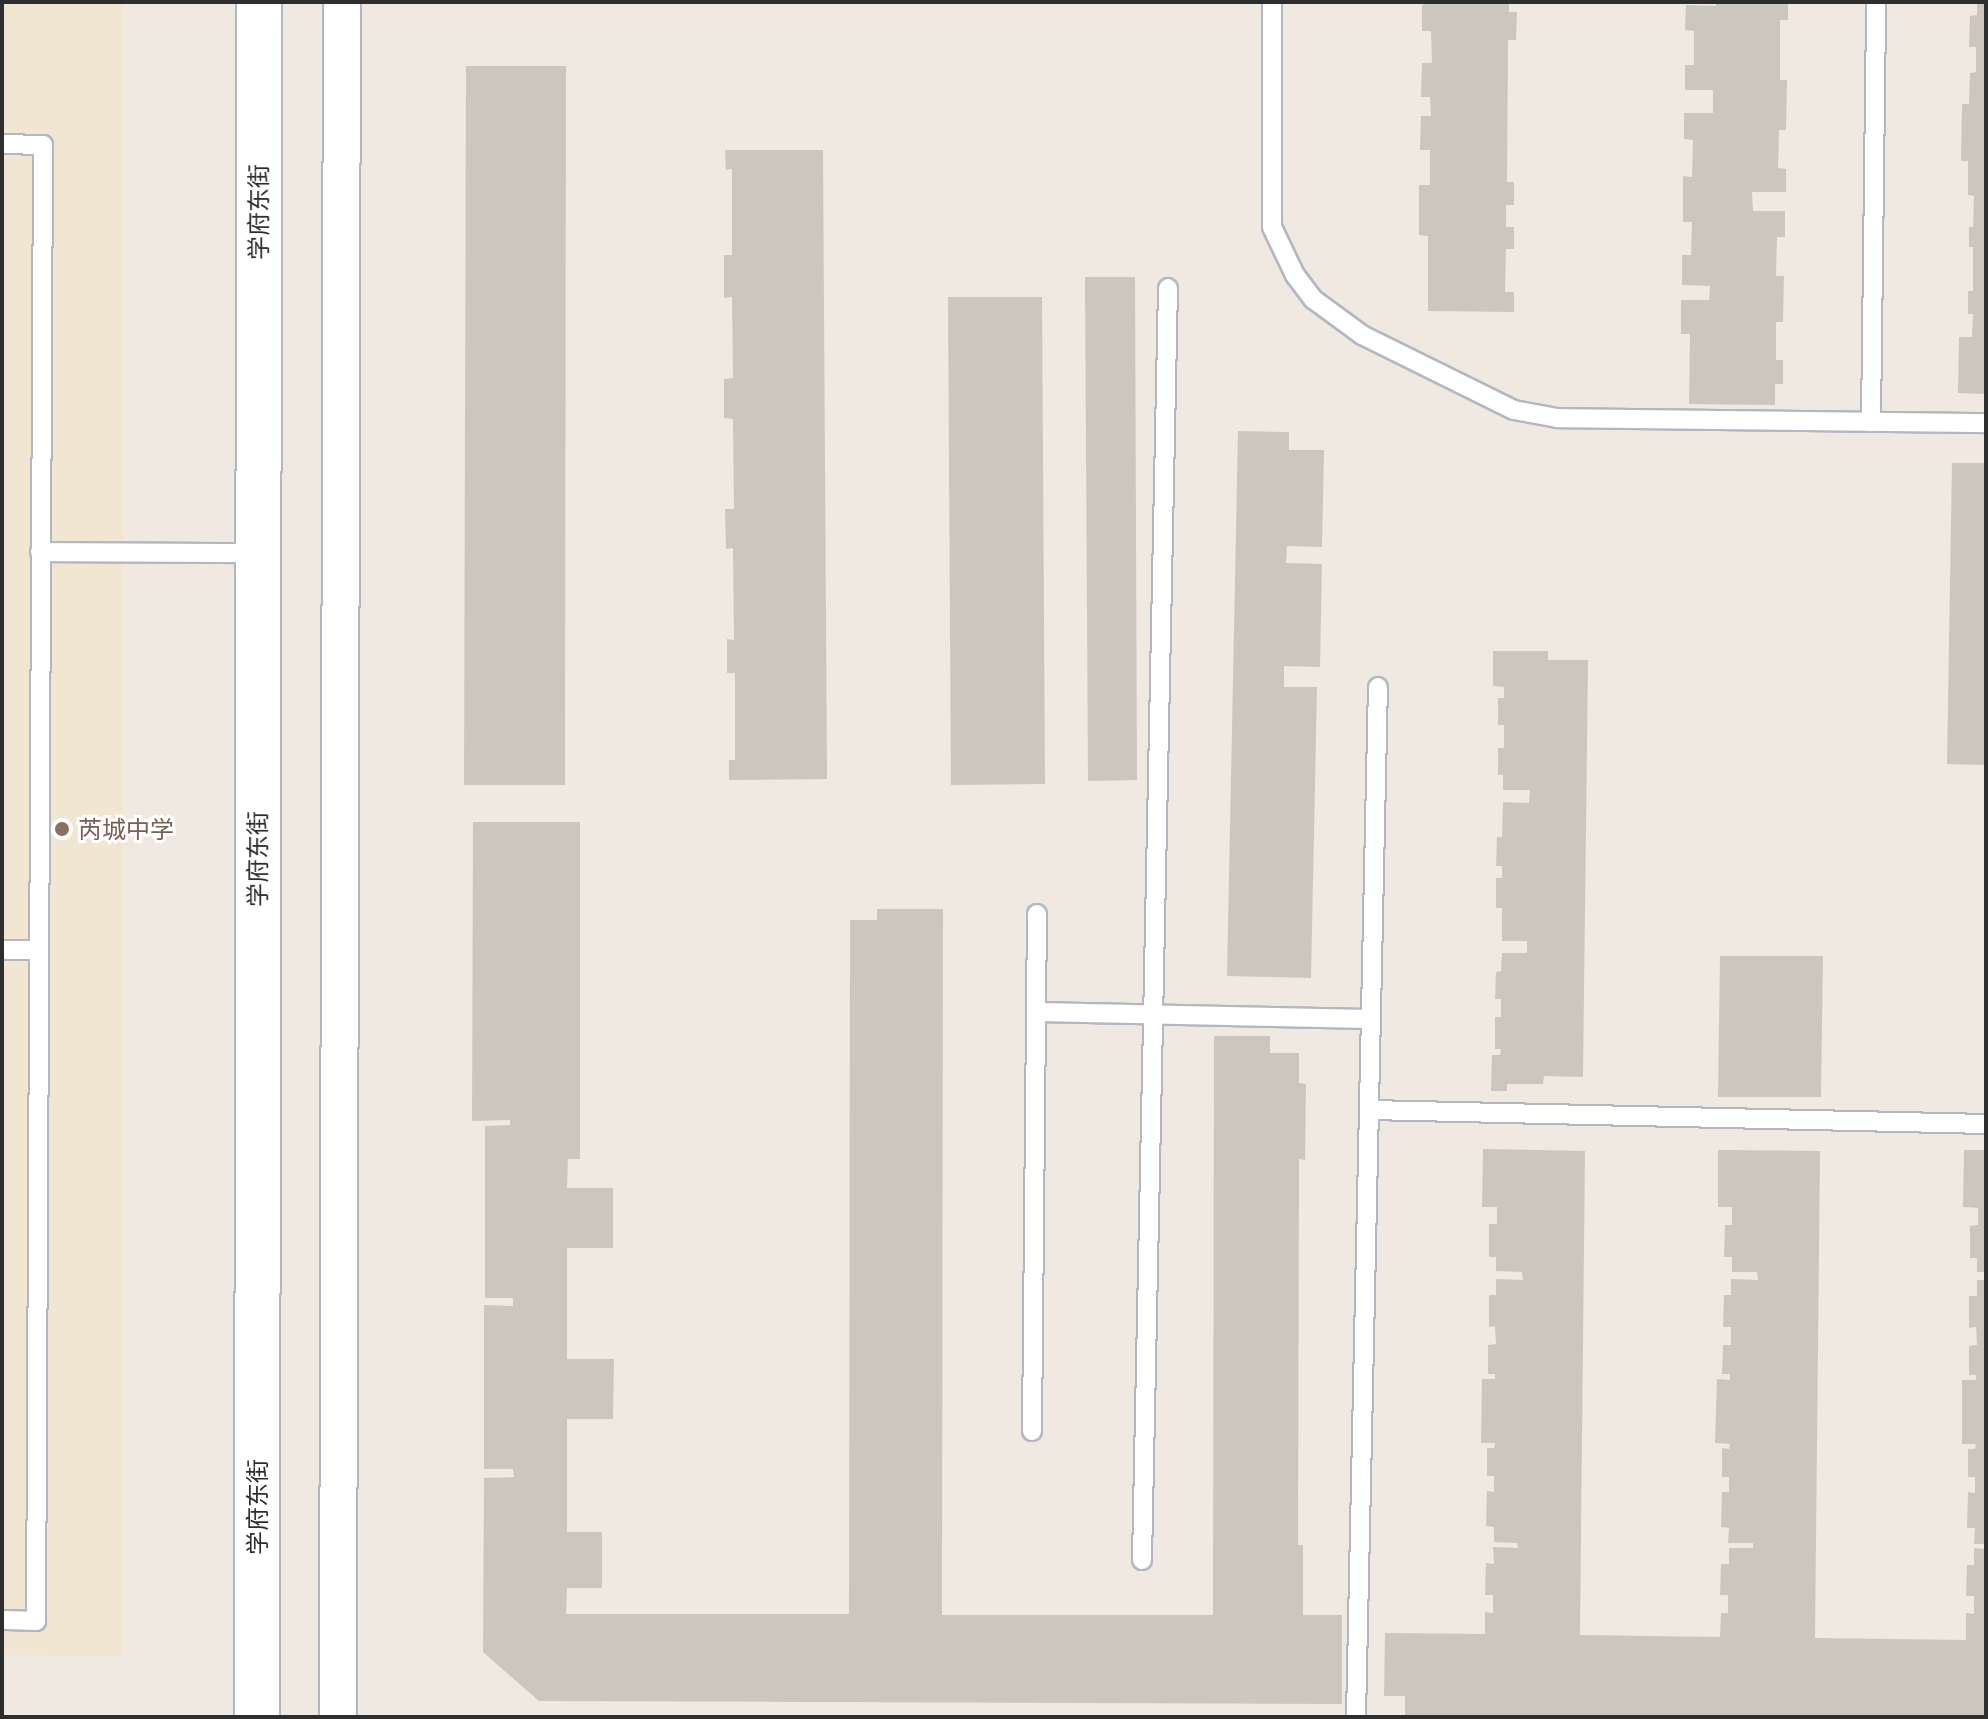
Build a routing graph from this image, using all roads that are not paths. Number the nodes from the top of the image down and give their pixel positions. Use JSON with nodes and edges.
{"nodes":[{"id":1,"x":259,"y":2,"type":"edge"},
{"id":2,"x":342,"y":2,"type":"edge"},
{"id":3,"x":1272,"y":2,"type":"edge"},
{"id":4,"x":1876,"y":2,"type":"edge"},
{"id":5,"x":2,"y":144,"type":"edge"},
{"id":6,"x":1168,"y":288,"type":"dead end"},
{"id":7,"x":1871,"y":422,"type":"junction"},
{"id":8,"x":1986,"y":423,"type":"edge"},
{"id":9,"x":40,"y":552,"type":"junction"},
{"id":10,"x":257,"y":553,"type":"junction"},
{"id":11,"x":1378,"y":687,"type":"dead end"},
{"id":12,"x":1037,"y":914,"type":"dead end"},
{"id":13,"x":2,"y":950,"type":"edge"},
{"id":14,"x":39,"y":950,"type":"junction"},
{"id":15,"x":1036,"y":1012,"type":"junction"},
{"id":16,"x":1153,"y":1015,"type":"junction"},
{"id":17,"x":1371,"y":1019,"type":"junction"},
{"id":18,"x":1370,"y":1110,"type":"junction"},
{"id":19,"x":1986,"y":1124,"type":"edge"},
{"id":20,"x":1032,"y":1431,"type":"dead end"},
{"id":21,"x":1142,"y":1560,"type":"dead end"},
{"id":22,"x":2,"y":1620,"type":"edge"},
{"id":23,"x":257,"y":1717,"type":"edge"},
{"id":24,"x":338,"y":1717,"type":"edge"},
{"id":25,"x":1356,"y":1717,"type":"edge"}],
"edges":[{"from":1,"to":10,"type":"street","name":"学府东街"},
{"from":2,"to":24,"type":"street"},
{"from":3,"to":7,"type":"lane"},
{"from":4,"to":7,"type":"lane"},
{"from":5,"to":9,"type":"lane"},
{"from":6,"to":16,"type":"lane"},
{"from":7,"to":8,"type":"lane"},
{"from":9,"to":10,"type":"lane"},
{"from":9,"to":14,"type":"lane"},
{"from":10,"to":23,"type":"street","name":"学府东街"},
{"from":11,"to":17,"type":"lane"},
{"from":12,"to":15,"type":"lane"},
{"from":13,"to":14,"type":"lane"},
{"from":14,"to":22,"type":"lane"},
{"from":15,"to":16,"type":"lane"},
{"from":15,"to":20,"type":"lane"},
{"from":16,"to":17,"type":"lane"},
{"from":16,"to":21,"type":"lane"},
{"from":17,"to":18,"type":"lane"},
{"from":18,"to":19,"type":"lane"},
{"from":18,"to":25,"type":"lane"}]}
